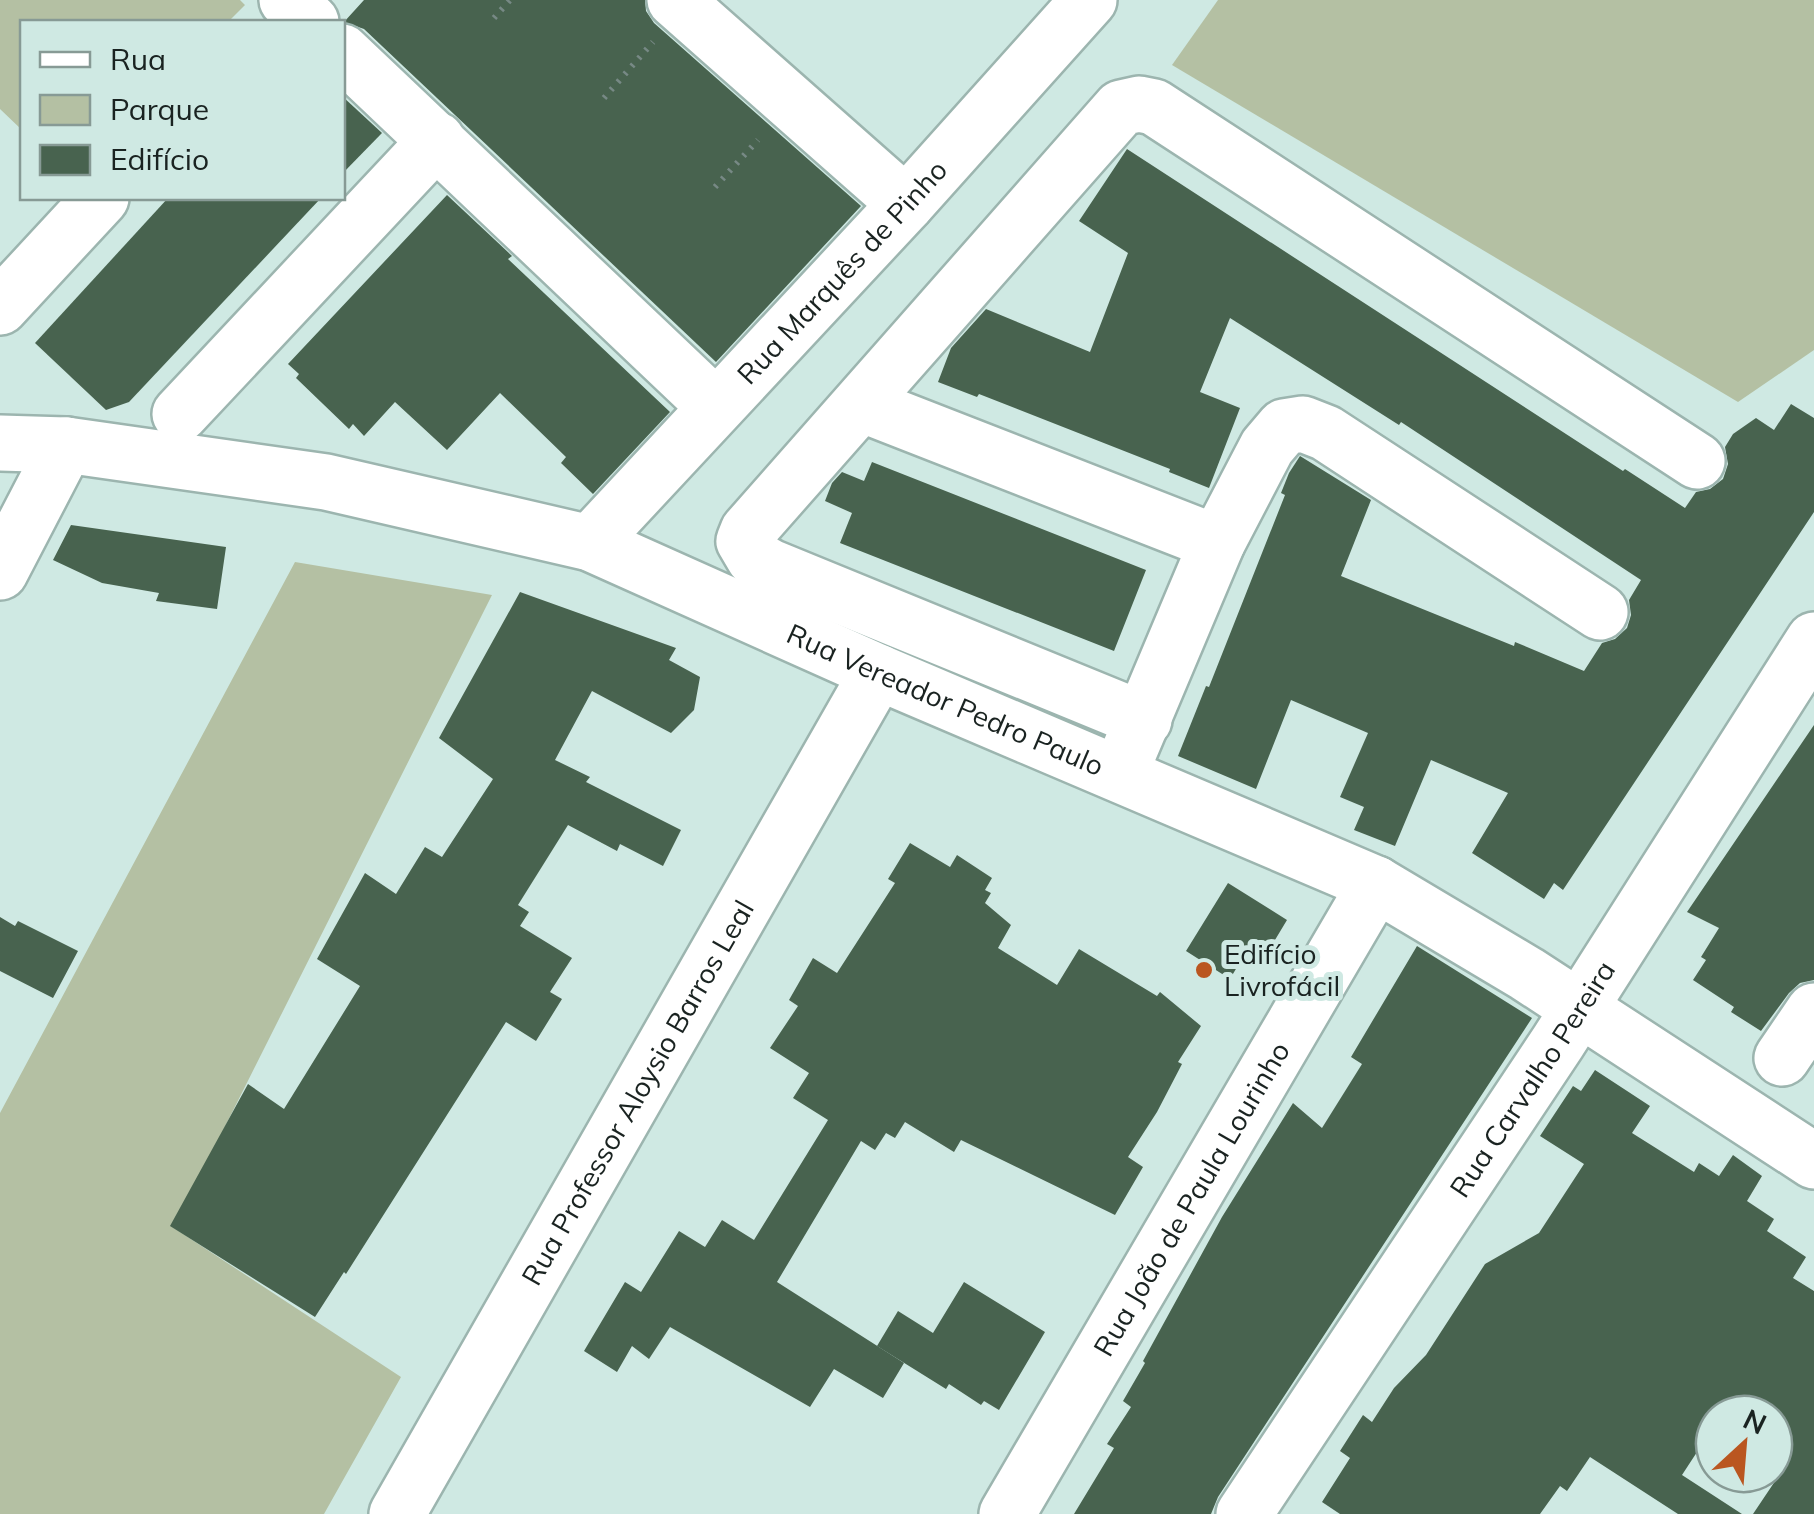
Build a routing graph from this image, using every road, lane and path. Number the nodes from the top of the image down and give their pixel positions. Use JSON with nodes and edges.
{"nodes":[{"id":1,"x":284,"y":0,"type":"edge"},
{"id":2,"x":510,"y":0,"type":"edge"},
{"id":3,"x":1089,"y":0,"type":"edge"},
{"id":4,"x":679,"y":4,"type":"edge"},
{"id":5,"x":494,"y":18,"type":"dead end"},
{"id":6,"x":264,"y":20,"type":"edge"},
{"id":7,"x":309,"y":20,"type":"edge"},
{"id":8,"x":345,"y":55,"type":"edge"},
{"id":9,"x":604,"y":98,"type":"dead end"},
{"id":10,"x":793,"y":104,"type":"junction"},
{"id":11,"x":437,"y":140,"type":"junction"},
{"id":12,"x":715,"y":187,"type":"dead end"},
{"id":13,"x":98,"y":200,"type":"edge"},
{"id":14,"x":906,"y":204,"type":"junction"},
{"id":15,"x":0,"y":307,"type":"edge"},
{"id":16,"x":697,"y":389,"type":"dead end"},
{"id":17,"x":860,"y":404,"type":"junction"},
{"id":18,"x":180,"y":414,"type":"dead end"},
{"id":19,"x":0,"y":443,"type":"edge"},
{"id":20,"x":66,"y":445,"type":"junction"},
{"id":21,"x":1697,"y":461,"type":"dead end"},
{"id":22,"x":590,"y":543,"type":"junction"},
{"id":23,"x":1217,"y":543,"type":"junction"},
{"id":24,"x":0,"y":572,"type":"edge"},
{"id":25,"x":1600,"y":612,"type":"dead end"},
{"id":26,"x":1814,"y":640,"type":"edge"},
{"id":27,"x":878,"y":672,"type":"junction"},
{"id":28,"x":1144,"y":720,"type":"junction"},
{"id":29,"x":1118,"y":775,"type":"junction"},
{"id":30,"x":1376,"y":884,"type":"junction"},
{"id":31,"x":1579,"y":1010,"type":"junction"},
{"id":32,"x":1814,"y":1010,"type":"edge"},
{"id":33,"x":1782,"y":1058,"type":"dead end"},
{"id":34,"x":1814,"y":1161,"type":"edge"},
{"id":35,"x":397,"y":1514,"type":"edge"},
{"id":36,"x":1007,"y":1514,"type":"edge"},
{"id":37,"x":1244,"y":1514,"type":"edge"}],
"edges":[{"from":1,"to":6,"type":"street"},
{"from":1,"to":7,"type":"street"},
{"from":2,"to":5,"type":"path"},
{"from":3,"to":14,"type":"street","name":"Rua Marquês de Pinho"},
{"from":4,"to":9,"type":"path"},
{"from":4,"to":10,"type":"street"},
{"from":8,"to":11,"type":"street"},
{"from":10,"to":12,"type":"path"},
{"from":10,"to":14,"type":"street"},
{"from":11,"to":16,"type":"street"},
{"from":11,"to":18,"type":"street"},
{"from":13,"to":15,"type":"street"},
{"from":14,"to":22,"type":"street","name":"Rua Marquês de Pinho"},
{"from":17,"to":21,"type":"street"},
{"from":17,"to":23,"type":"street"},
{"from":17,"to":28,"type":"street"},
{"from":19,"to":20,"type":"street","name":"Rua Vereador Pedro Paulo"},
{"from":20,"to":22,"type":"street","name":"Rua Vereador Pedro Paulo"},
{"from":20,"to":24,"type":"street"},
{"from":22,"to":27,"type":"street","name":"Rua Vereador Pedro Paulo"},
{"from":23,"to":25,"type":"street"},
{"from":23,"to":28,"type":"street"},
{"from":26,"to":31,"type":"street","name":"Rua Carvalho Pereira"},
{"from":27,"to":29,"type":"street","name":"Rua Vereador Pedro Paulo"},
{"from":27,"to":35,"type":"street","name":"Rua Professor Aloysio Barros Leal"},
{"from":28,"to":29,"type":"street"},
{"from":29,"to":30,"type":"street","name":"Rua Vereador Pedro Paulo"},
{"from":30,"to":31,"type":"street","name":"Rua Vereador Pedro Paulo"},
{"from":30,"to":36,"type":"street","name":"Rua João de Paula Lourinho"},
{"from":31,"to":34,"type":"street","name":"Rua Vereador Pedro Paulo"},
{"from":31,"to":37,"type":"street","name":"Rua Carvalho Pereira"},
{"from":32,"to":33,"type":"street"}]}
